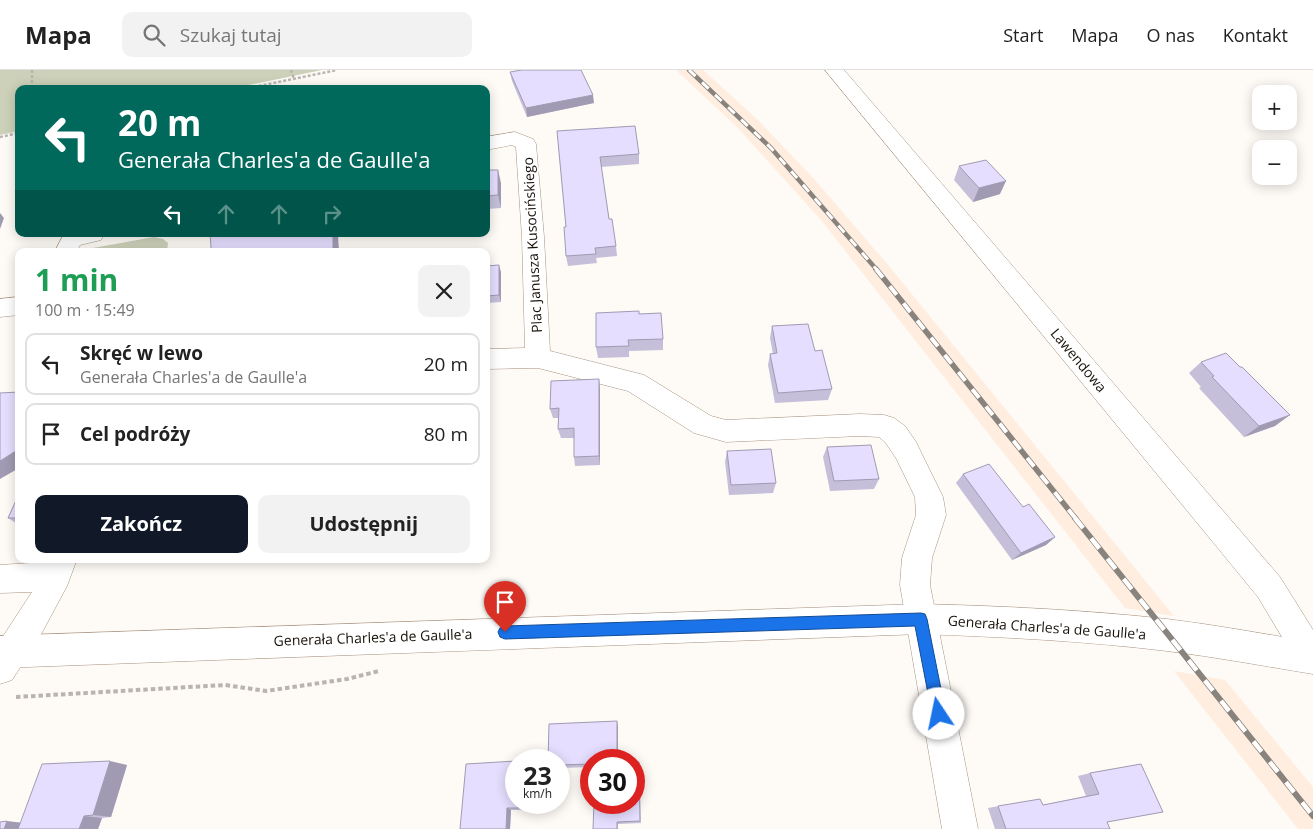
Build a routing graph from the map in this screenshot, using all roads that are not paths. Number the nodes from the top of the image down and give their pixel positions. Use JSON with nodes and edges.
{"nodes":[{"id":1,"x":834,"y":70,"type":"edge"},
{"id":2,"x":490,"y":143,"type":"edge"},
{"id":3,"x":80,"y":237,"type":"edge"},
{"id":4,"x":68,"y":248,"type":"edge"},
{"id":5,"x":15,"y":306,"type":"edge"},
{"id":6,"x":0,"y":308,"type":"edge"},
{"id":7,"x":538,"y":358,"type":"junction"},
{"id":8,"x":490,"y":359,"type":"edge"},
{"id":9,"x":59,"y":568,"type":"edge"},
{"id":10,"x":0,"y":579,"type":"edge"},
{"id":11,"x":921,"y":619,"type":"junction"},
{"id":12,"x":1313,"y":658,"type":"edge"},
{"id":13,"x":6,"y":667,"type":"edge"},
{"id":14,"x":960,"y":829,"type":"edge"}],
"edges":[{"from":1,"to":12,"type":"street","name":"Lawendowa"},
{"from":2,"to":7,"type":"street","name":"Plac Janusza Kusocińskiego"},
{"from":3,"to":4,"type":"street"},
{"from":5,"to":6,"type":"street"},
{"from":7,"to":8,"type":"street"},
{"from":7,"to":11,"type":"street"},
{"from":9,"to":10,"type":"street"},
{"from":9,"to":13,"type":"street"},
{"from":11,"to":12,"type":"street","name":"Generała Charles'a de Gaulle'a"},
{"from":11,"to":13,"type":"street","name":"Generała Charles'a de Gaulle'a"},
{"from":11,"to":14,"type":"street"}]}
